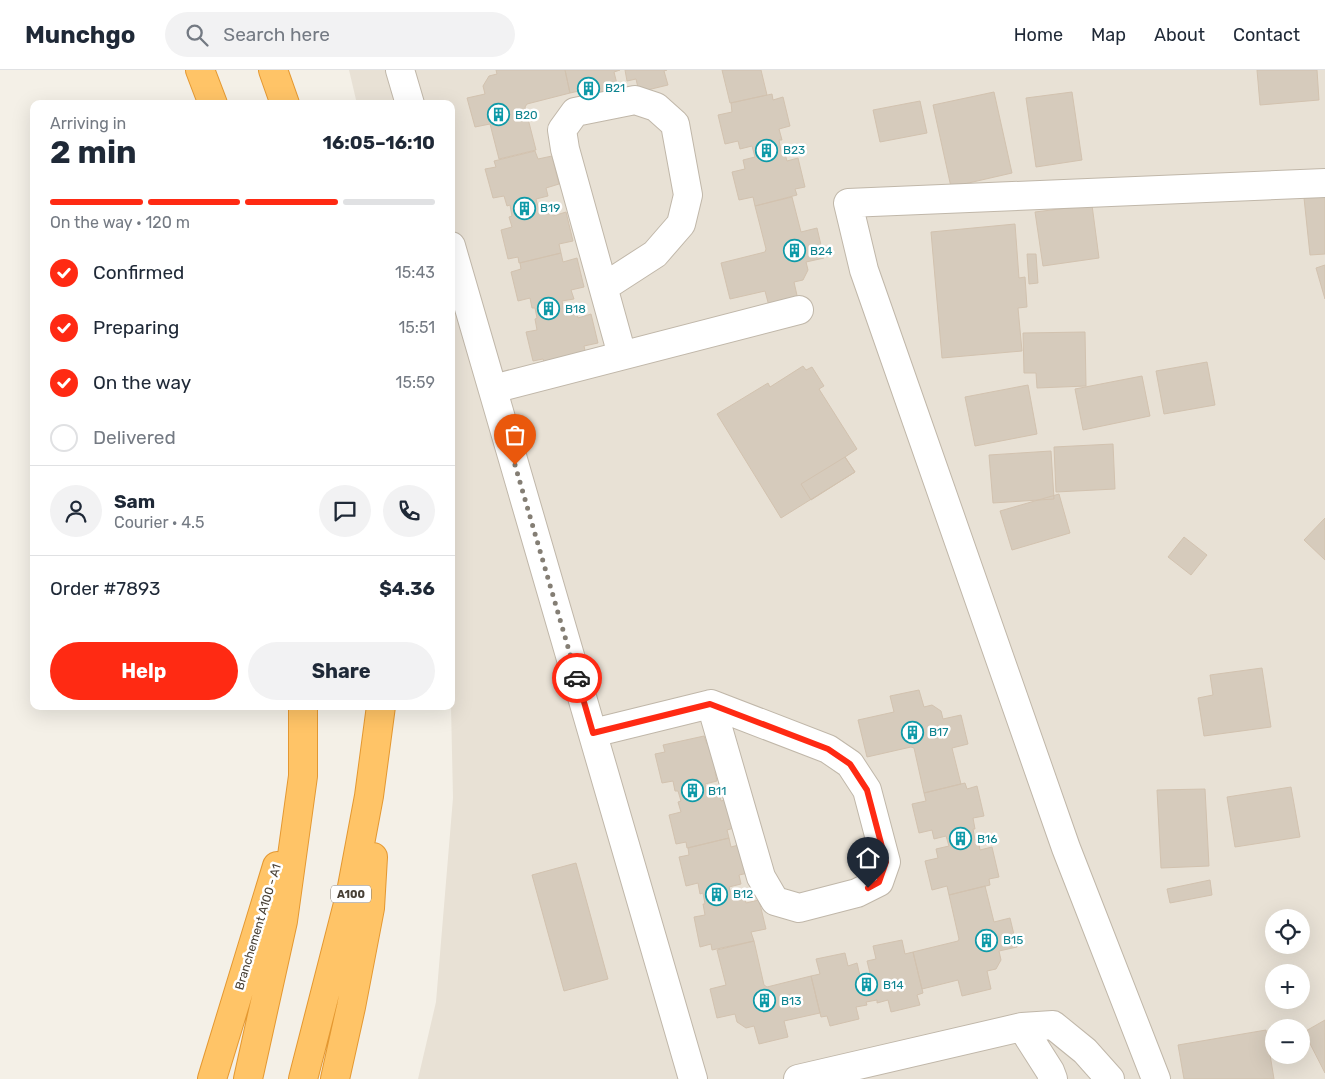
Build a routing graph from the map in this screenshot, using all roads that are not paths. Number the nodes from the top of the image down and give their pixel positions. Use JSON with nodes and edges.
{"nodes":[{"id":1,"x":200,"y":70,"type":"edge"},
{"id":2,"x":273,"y":70,"type":"edge"},
{"id":3,"x":400,"y":70,"type":"edge"},
{"id":4,"x":211,"y":100,"type":"edge"},
{"id":5,"x":284,"y":100,"type":"edge"},
{"id":6,"x":409,"y":100,"type":"edge"},
{"id":7,"x":1325,"y":183,"type":"edge"},
{"id":8,"x":455,"y":260,"type":"edge"},
{"id":9,"x":604,"y":287,"type":"junction"},
{"id":10,"x":799,"y":310,"type":"dead end"},
{"id":11,"x":622,"y":355,"type":"junction"},
{"id":12,"x":493,"y":389,"type":"junction"},
{"id":13,"x":710,"y":704,"type":"junction"},
{"id":14,"x":303,"y":710,"type":"edge"},
{"id":15,"x":381,"y":710,"type":"edge"},
{"id":16,"x":382,"y":710,"type":"edge"},
{"id":17,"x":593,"y":733,"type":"junction"},
{"id":18,"x":303,"y":776,"type":"junction"},
{"id":19,"x":1022,"y":1027,"type":"junction"},
{"id":20,"x":1055,"y":1076,"type":"edge"},
{"id":21,"x":212,"y":1079,"type":"edge"},
{"id":22,"x":248,"y":1079,"type":"edge"},
{"id":23,"x":303,"y":1079,"type":"edge"},
{"id":24,"x":335,"y":1079,"type":"edge"},
{"id":25,"x":694,"y":1079,"type":"edge"},
{"id":26,"x":798,"y":1079,"type":"edge"},
{"id":27,"x":1110,"y":1079,"type":"edge"},
{"id":28,"x":1156,"y":1079,"type":"edge"}],
"edges":[{"from":1,"to":4,"type":"highway"},
{"from":2,"to":5,"type":"highway"},
{"from":3,"to":6,"type":"street"},
{"from":7,"to":28,"type":"street"},
{"from":8,"to":12,"type":"street"},
{"from":9,"to":9,"type":"street"},
{"from":9,"to":11,"type":"street"},
{"from":10,"to":11,"type":"street"},
{"from":11,"to":12,"type":"street"},
{"from":12,"to":17,"type":"street"},
{"from":13,"to":13,"type":"street"},
{"from":13,"to":17,"type":"street"},
{"from":14,"to":18,"type":"highway"},
{"from":15,"to":23,"type":"highway","name":"A100","number":"A100"},
{"from":16,"to":24,"type":"highway"},
{"from":17,"to":25,"type":"street"},
{"from":18,"to":21,"type":"highway","name":"Branchement A100 - A1"},
{"from":18,"to":22,"type":"highway"},
{"from":19,"to":20,"type":"street"},
{"from":19,"to":26,"type":"street"},
{"from":19,"to":27,"type":"street"}]}
